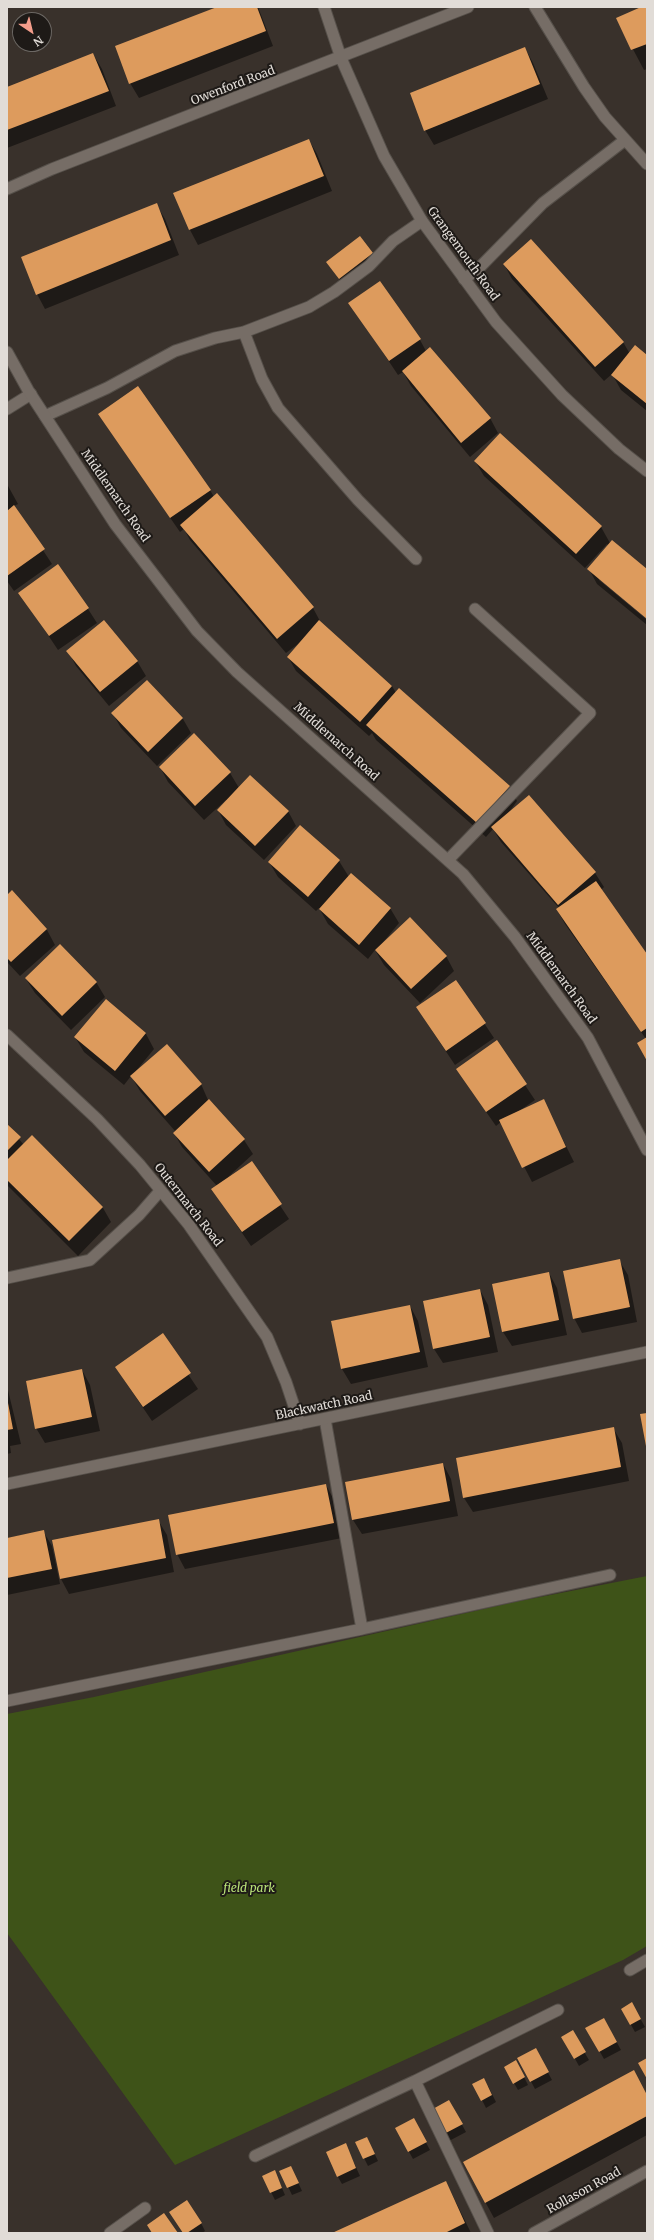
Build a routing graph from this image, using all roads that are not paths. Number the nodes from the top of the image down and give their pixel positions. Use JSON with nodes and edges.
{"nodes":[{"id":1,"x":324,"y":7,"type":"edge"},
{"id":2,"x":468,"y":7,"type":"edge"},
{"id":3,"x":535,"y":7,"type":"edge"},
{"id":4,"x":341,"y":58,"type":"junction"},
{"id":5,"x":626,"y":140,"type":"junction"},
{"id":6,"x":647,"y":164,"type":"edge"},
{"id":7,"x":7,"y":189,"type":"edge"},
{"id":8,"x":422,"y":221,"type":"junction"},
{"id":9,"x":464,"y":279,"type":"junction"},
{"id":10,"x":244,"y":332,"type":"junction"},
{"id":11,"x":7,"y":352,"type":"edge"},
{"id":12,"x":31,"y":394,"type":"junction"},
{"id":13,"x":7,"y":408,"type":"edge"},
{"id":14,"x":45,"y":416,"type":"junction"},
{"id":15,"x":647,"y":470,"type":"edge"},
{"id":16,"x":416,"y":559,"type":"dead end"},
{"id":17,"x":475,"y":610,"type":"dead end"},
{"id":18,"x":448,"y":860,"type":"junction"},
{"id":19,"x":7,"y":1035,"type":"edge"},
{"id":20,"x":647,"y":1150,"type":"edge"},
{"id":21,"x":160,"y":1191,"type":"junction"},
{"id":22,"x":7,"y":1278,"type":"edge"},
{"id":23,"x":647,"y":1352,"type":"edge"},
{"id":24,"x":325,"y":1419,"type":"junction"},
{"id":25,"x":300,"y":1424,"type":"junction"},
{"id":26,"x":7,"y":1484,"type":"edge"},
{"id":27,"x":610,"y":1575,"type":"dead end"},
{"id":28,"x":362,"y":1630,"type":"junction"},
{"id":29,"x":7,"y":1700,"type":"edge"},
{"id":30,"x":647,"y":1960,"type":"edge"},
{"id":31,"x":630,"y":1970,"type":"dead end"},
{"id":32,"x":558,"y":2010,"type":"dead end"},
{"id":33,"x":415,"y":2081,"type":"junction"},
{"id":34,"x":255,"y":2156,"type":"dead end"},
{"id":35,"x":647,"y":2171,"type":"edge"},
{"id":36,"x":145,"y":2208,"type":"dead end"},
{"id":37,"x":110,"y":2233,"type":"edge"},
{"id":38,"x":488,"y":2233,"type":"edge"},
{"id":39,"x":534,"y":2233,"type":"edge"}],
"edges":[{"from":1,"to":4,"type":"street","name":"Grangemouth Road"},
{"from":2,"to":4,"type":"street","name":"Owenford Road"},
{"from":3,"to":5,"type":"street"},
{"from":4,"to":7,"type":"street","name":"Owenford Road"},
{"from":4,"to":8,"type":"street","name":"Grangemouth Road"},
{"from":5,"to":6,"type":"street"},
{"from":5,"to":9,"type":"street"},
{"from":8,"to":9,"type":"street","name":"Grangemouth Road"},
{"from":8,"to":10,"type":"street"},
{"from":9,"to":15,"type":"street","name":"Grangemouth Road"},
{"from":10,"to":14,"type":"street"},
{"from":10,"to":16,"type":"street"},
{"from":11,"to":12,"type":"street","name":"Middlemarch Road"},
{"from":12,"to":13,"type":"street"},
{"from":12,"to":14,"type":"street","name":"Middlemarch Road"},
{"from":14,"to":18,"type":"street","name":"Middlemarch Road"},
{"from":17,"to":18,"type":"street"},
{"from":18,"to":20,"type":"street","name":"Middlemarch Road"},
{"from":19,"to":21,"type":"street","name":"Outermarch Road"},
{"from":21,"to":22,"type":"street"},
{"from":21,"to":25,"type":"street","name":"Outermarch Road"},
{"from":23,"to":24,"type":"street","name":"Blackwatch Road"},
{"from":24,"to":25,"type":"street","name":"Blackwatch Road"},
{"from":24,"to":28,"type":"street"},
{"from":25,"to":26,"type":"street","name":"Blackwatch Road"},
{"from":27,"to":28,"type":"street"},
{"from":28,"to":29,"type":"street"},
{"from":30,"to":31,"type":"street"},
{"from":32,"to":33,"type":"street"},
{"from":33,"to":34,"type":"street"},
{"from":33,"to":38,"type":"street"},
{"from":35,"to":39,"type":"street","name":"Rollason Road"},
{"from":36,"to":37,"type":"street"}]}
